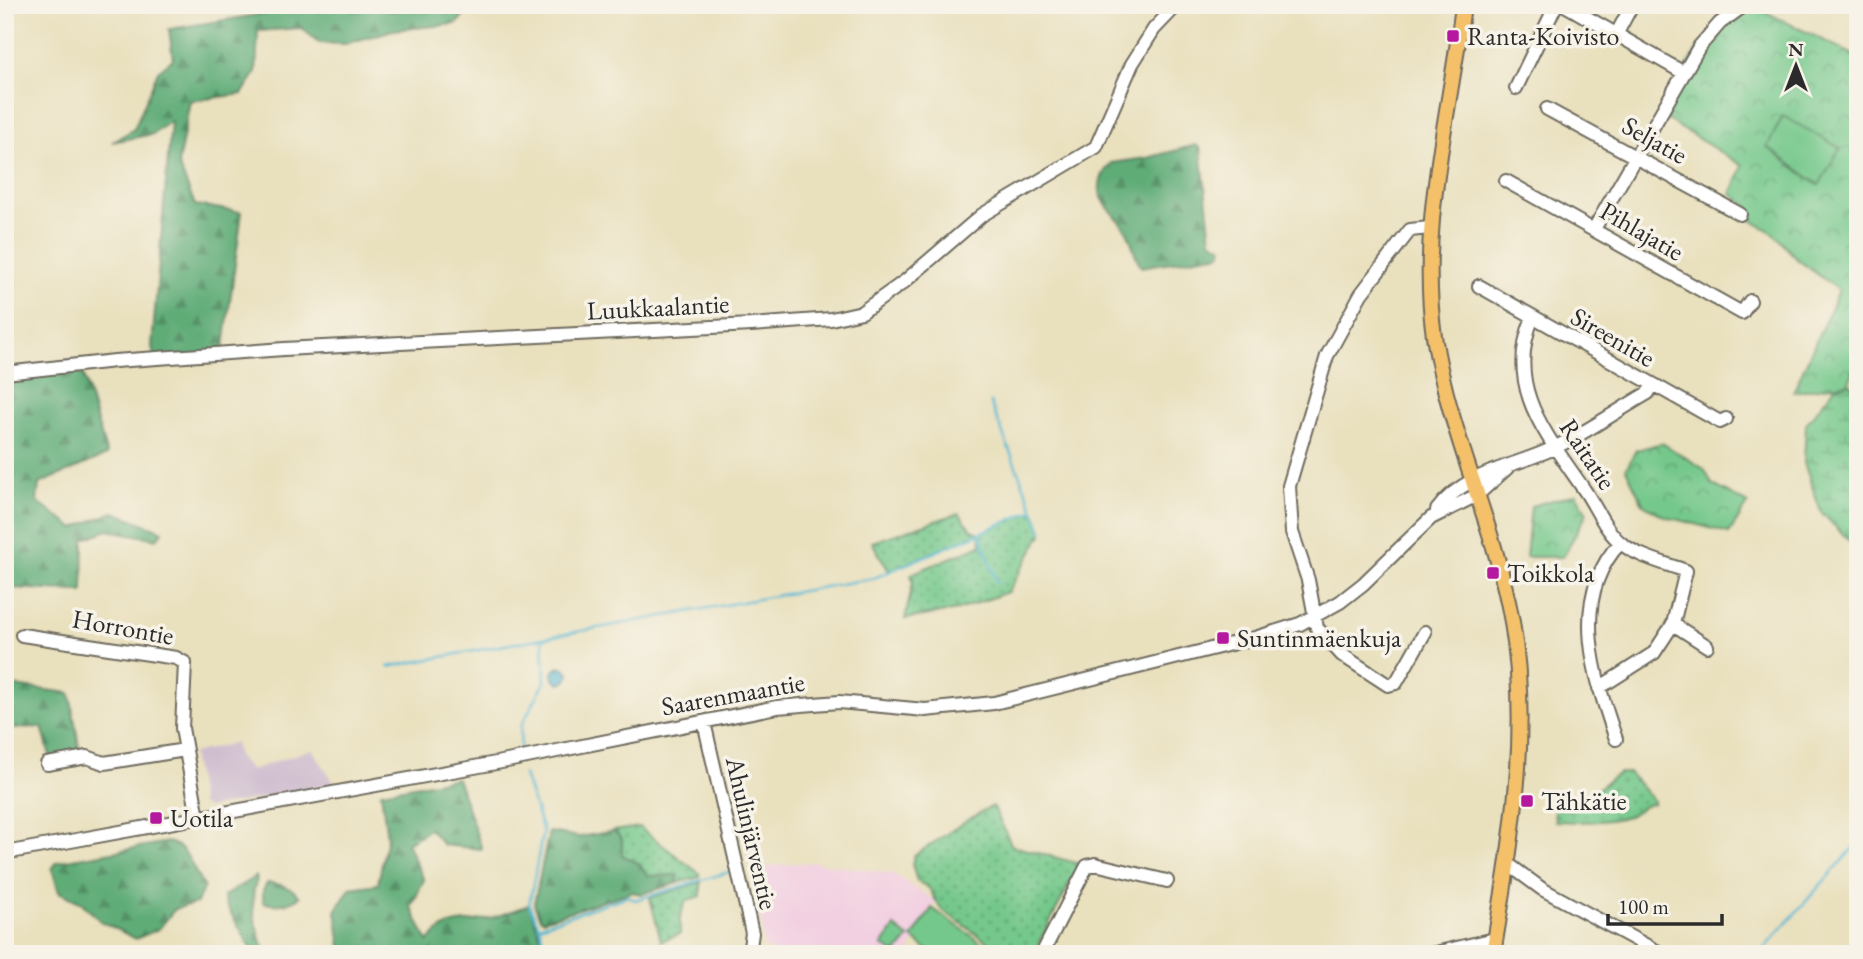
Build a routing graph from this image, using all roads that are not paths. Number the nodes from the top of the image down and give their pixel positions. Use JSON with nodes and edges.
{"nodes":[{"id":1,"x":1177,"y":5,"type":"edge"},
{"id":2,"x":1463,"y":5,"type":"edge"},
{"id":3,"x":1556,"y":5,"type":"edge"},
{"id":4,"x":1566,"y":5,"type":"edge"},
{"id":5,"x":1632,"y":5,"type":"edge"},
{"id":6,"x":1745,"y":5,"type":"edge"},
{"id":7,"x":1616,"y":34,"type":"junction"},
{"id":8,"x":1684,"y":73,"type":"junction"},
{"id":9,"x":1516,"y":88,"type":"dead end"},
{"id":10,"x":1547,"y":109,"type":"dead end"},
{"id":11,"x":1635,"y":154,"type":"junction"},
{"id":12,"x":1506,"y":181,"type":"dead end"},
{"id":13,"x":1740,"y":214,"type":"dead end"},
{"id":14,"x":1430,"y":228,"type":"junction"},
{"id":15,"x":1594,"y":229,"type":"junction"},
{"id":16,"x":1479,"y":286,"type":"dead end"},
{"id":17,"x":1750,"y":301,"type":"dead end"},
{"id":18,"x":1533,"y":317,"type":"junction"},
{"id":19,"x":5,"y":373,"type":"edge"},
{"id":20,"x":1652,"y":386,"type":"junction"},
{"id":21,"x":1726,"y":419,"type":"dead end"},
{"id":22,"x":1554,"y":448,"type":"junction"},
{"id":23,"x":1507,"y":468,"type":"junction"},
{"id":24,"x":1470,"y":480,"type":"junction"},
{"id":25,"x":1476,"y":495,"type":"junction"},
{"id":26,"x":1431,"y":518,"type":"junction"},
{"id":27,"x":1620,"y":543,"type":"junction"},
{"id":28,"x":1313,"y":618,"type":"junction"},
{"id":29,"x":1673,"y":624,"type":"junction"},
{"id":30,"x":1425,"y":632,"type":"dead end"},
{"id":31,"x":22,"y":635,"type":"dead end"},
{"id":32,"x":1707,"y":646,"type":"dead end"},
{"id":33,"x":1599,"y":688,"type":"junction"},
{"id":34,"x":704,"y":722,"type":"junction"},
{"id":35,"x":1616,"y":739,"type":"dead end"},
{"id":36,"x":186,"y":750,"type":"junction"},
{"id":37,"x":47,"y":764,"type":"dead end"},
{"id":38,"x":198,"y":818,"type":"junction"},
{"id":39,"x":5,"y":853,"type":"edge"},
{"id":40,"x":1508,"y":864,"type":"junction"},
{"id":41,"x":1167,"y":881,"type":"dead end"},
{"id":42,"x":1494,"y":946,"type":"edge"},
{"id":43,"x":748,"y":954,"type":"edge"},
{"id":44,"x":1042,"y":954,"type":"edge"},
{"id":45,"x":1431,"y":954,"type":"edge"},
{"id":46,"x":1662,"y":954,"type":"edge"}],
"edges":[{"from":1,"to":19,"type":"street","name":"Luukkaalantie"},
{"from":2,"to":14,"type":"main road"},
{"from":3,"to":9,"type":"street"},
{"from":4,"to":7,"type":"street"},
{"from":5,"to":7,"type":"street"},
{"from":6,"to":8,"type":"street"},
{"from":7,"to":8,"type":"street"},
{"from":8,"to":11,"type":"street"},
{"from":10,"to":11,"type":"street","name":"Seljatie"},
{"from":11,"to":13,"type":"street","name":"Seljatie"},
{"from":11,"to":15,"type":"street"},
{"from":12,"to":15,"type":"street","name":"Pihlajatie"},
{"from":14,"to":24,"type":"main road"},
{"from":14,"to":28,"type":"street"},
{"from":15,"to":17,"type":"street","name":"Pihlajatie"},
{"from":16,"to":18,"type":"street","name":"Sireenitie"},
{"from":18,"to":20,"type":"street","name":"Sireenitie"},
{"from":18,"to":22,"type":"street","name":"Raitatie"},
{"from":20,"to":21,"type":"street","name":"Sireenitie"},
{"from":20,"to":22,"type":"street"},
{"from":22,"to":23,"type":"street"},
{"from":22,"to":27,"type":"street","name":"Raitatie"},
{"from":23,"to":24,"type":"street"},
{"from":23,"to":25,"type":"street","name":"Saarenmaantie"},
{"from":24,"to":25,"type":"main road"},
{"from":24,"to":26,"type":"street","name":"Saarenmaantie"},
{"from":25,"to":26,"type":"street","name":"Saarenmaantie"},
{"from":25,"to":40,"type":"main road"},
{"from":26,"to":28,"type":"street","name":"Saarenmaantie"},
{"from":27,"to":29,"type":"street"},
{"from":27,"to":33,"type":"street"},
{"from":28,"to":30,"type":"street"},
{"from":28,"to":34,"type":"street","name":"Saarenmaantie"},
{"from":29,"to":32,"type":"street"},
{"from":29,"to":33,"type":"street"},
{"from":31,"to":36,"type":"street","name":"Horrontie"},
{"from":33,"to":35,"type":"street"},
{"from":34,"to":38,"type":"street","name":"Saarenmaantie"},
{"from":34,"to":43,"type":"street","name":"Ahulinjärventie"},
{"from":36,"to":37,"type":"street"},
{"from":36,"to":38,"type":"street","name":"Horrontie"},
{"from":38,"to":39,"type":"street","name":"Saarenmaantie"},
{"from":40,"to":42,"type":"main road"},
{"from":40,"to":46,"type":"street"},
{"from":41,"to":44,"type":"street"},
{"from":42,"to":45,"type":"street"}]}
